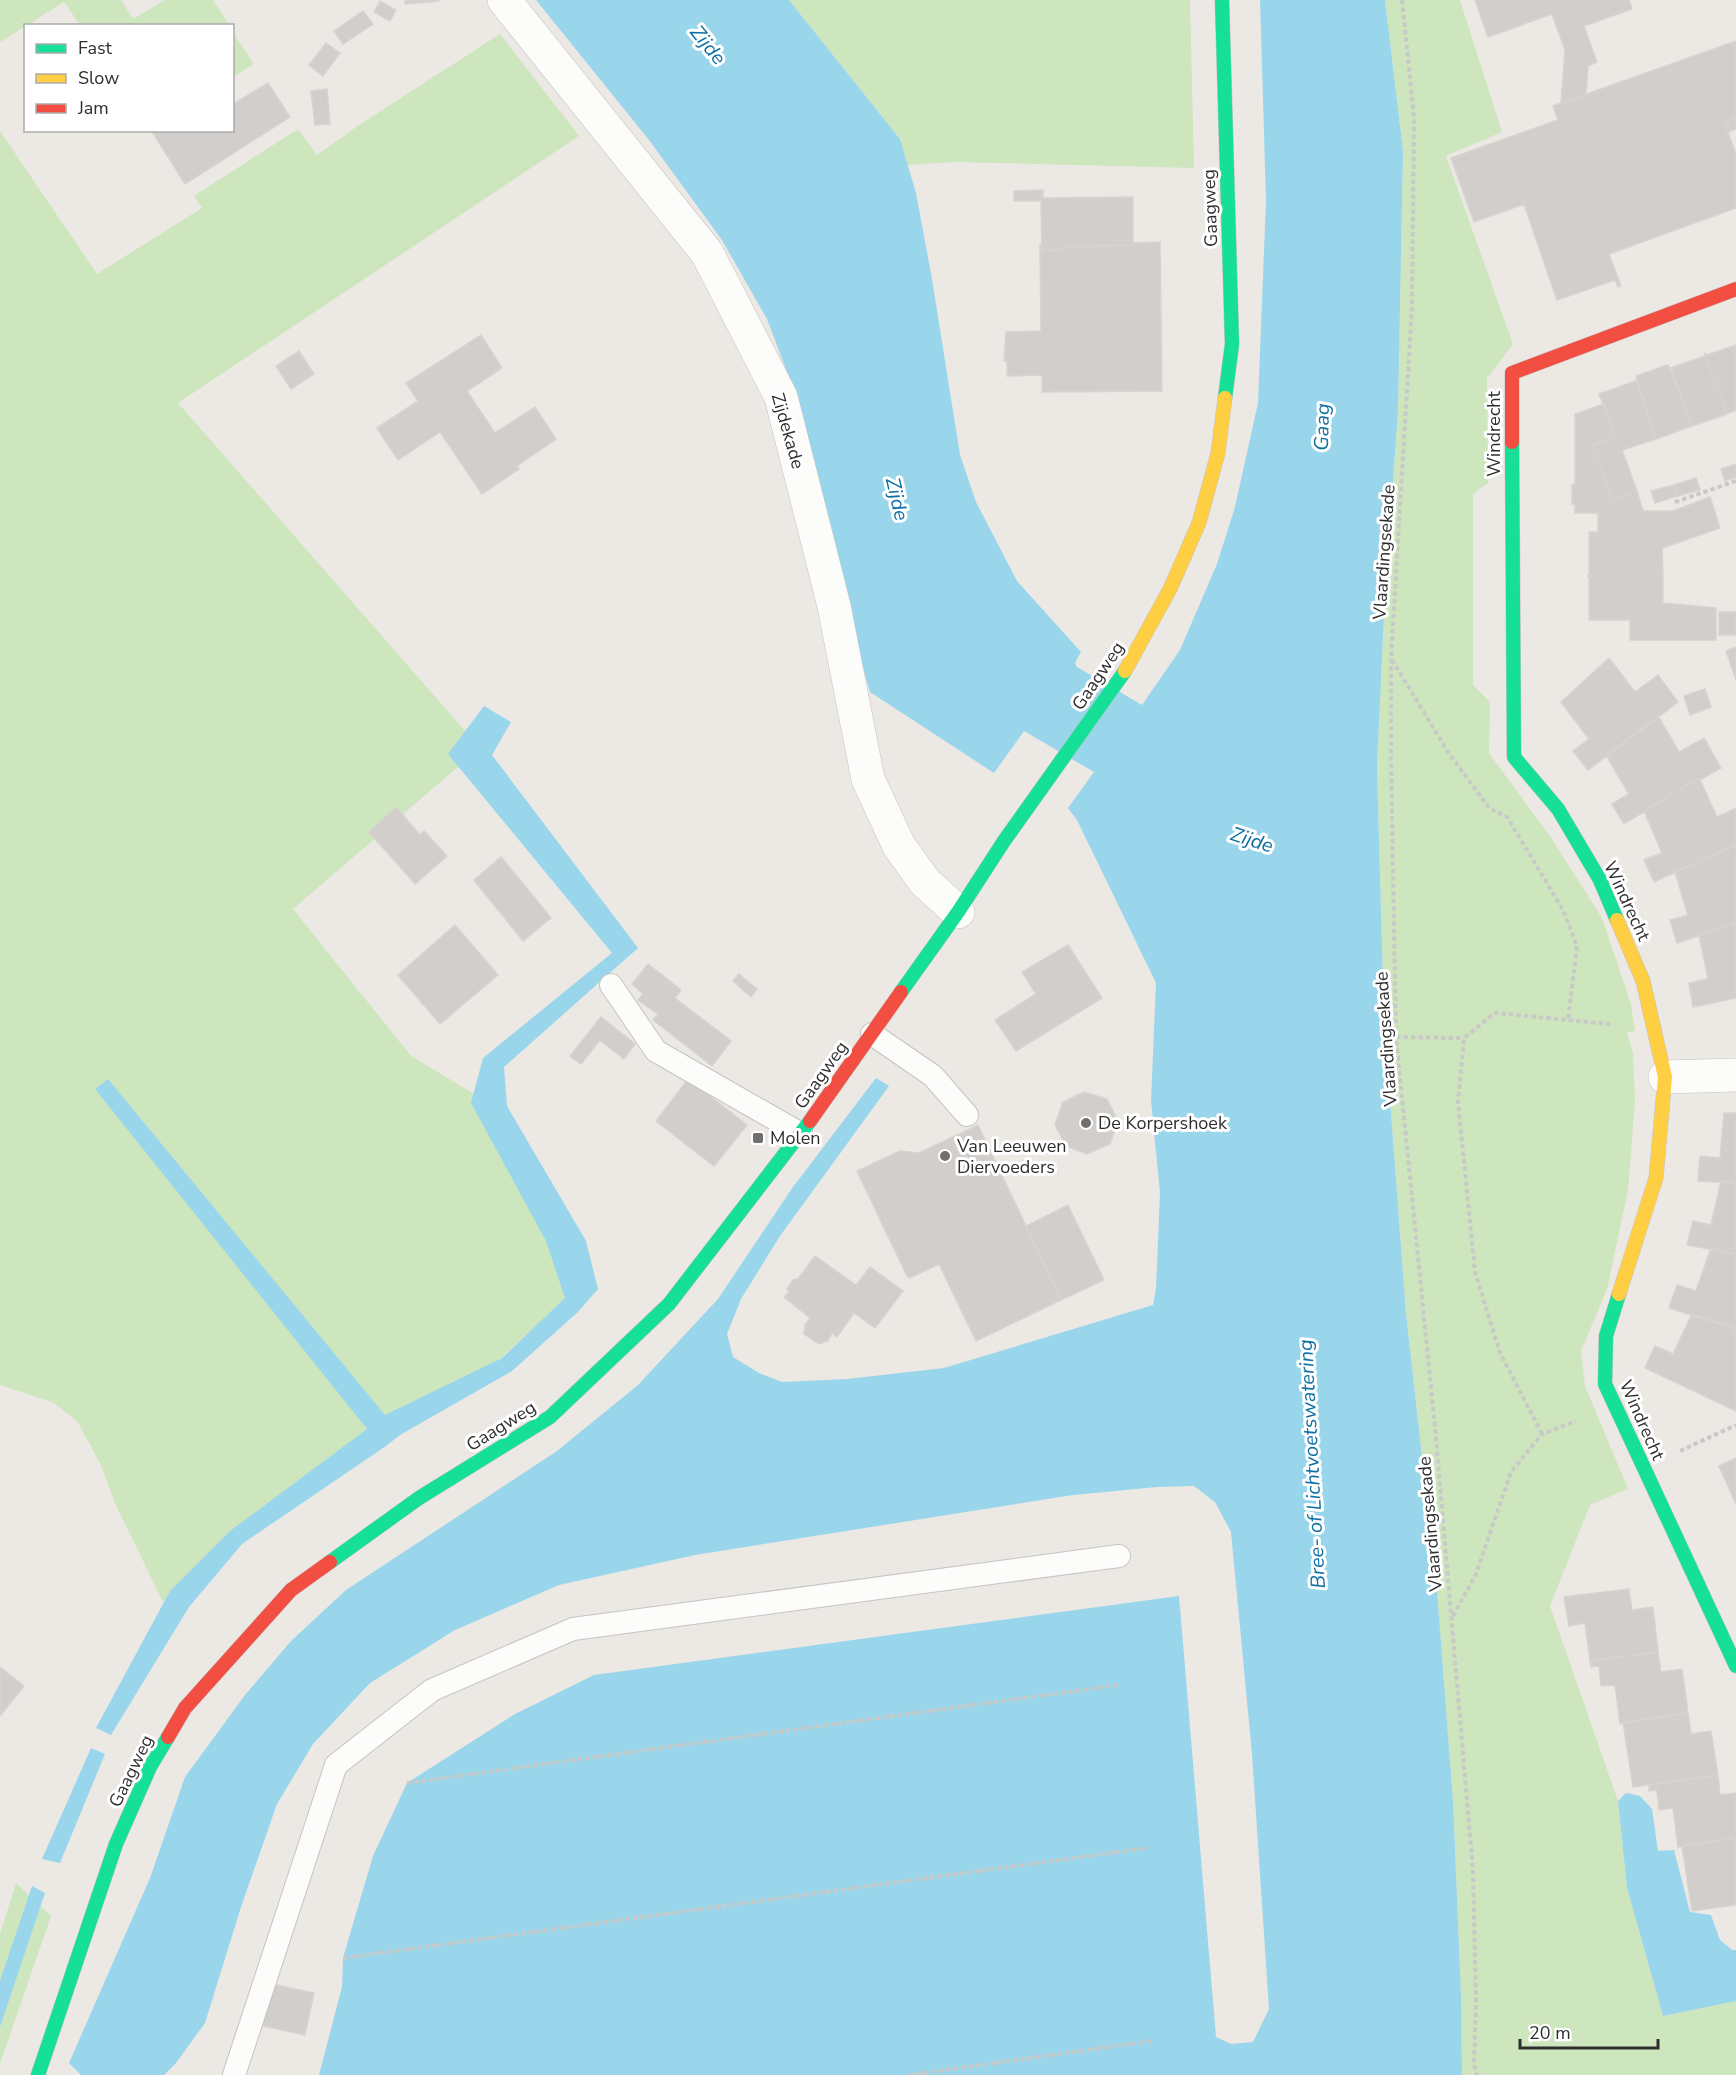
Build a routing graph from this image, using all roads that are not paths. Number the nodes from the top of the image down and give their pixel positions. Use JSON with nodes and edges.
{"nodes":[{"id":1,"x":504,"y":0,"type":"edge"},
{"id":2,"x":1221,"y":0,"type":"edge"},
{"id":3,"x":1736,"y":290,"type":"edge"},
{"id":4,"x":958,"y":912,"type":"junction"},
{"id":5,"x":611,"y":985,"type":"dead end"},
{"id":6,"x":872,"y":1034,"type":"junction"},
{"id":7,"x":1736,"y":1075,"type":"edge"},
{"id":8,"x":1665,"y":1077,"type":"junction"},
{"id":9,"x":967,"y":1115,"type":"dead end"},
{"id":10,"x":801,"y":1134,"type":"junction"},
{"id":11,"x":1119,"y":1556,"type":"dead end"},
{"id":12,"x":1736,"y":1666,"type":"edge"},
{"id":13,"x":38,"y":2075,"type":"edge"},
{"id":14,"x":234,"y":2075,"type":"edge"}],
"edges":[{"from":1,"to":4,"type":"street","name":"Zijdekade"},
{"from":2,"to":4,"type":"main road","name":"Gaagweg"},
{"from":3,"to":8,"type":"main road","name":"Windrecht"},
{"from":4,"to":6,"type":"main road","name":"Gaagweg"},
{"from":5,"to":10,"type":"lane"},
{"from":6,"to":9,"type":"lane"},
{"from":6,"to":10,"type":"main road","name":"Gaagweg"},
{"from":7,"to":8,"type":"street"},
{"from":8,"to":12,"type":"main road","name":"Windrecht"},
{"from":10,"to":13,"type":"main road","name":"Gaagweg"},
{"from":11,"to":14,"type":"lane"}]}
